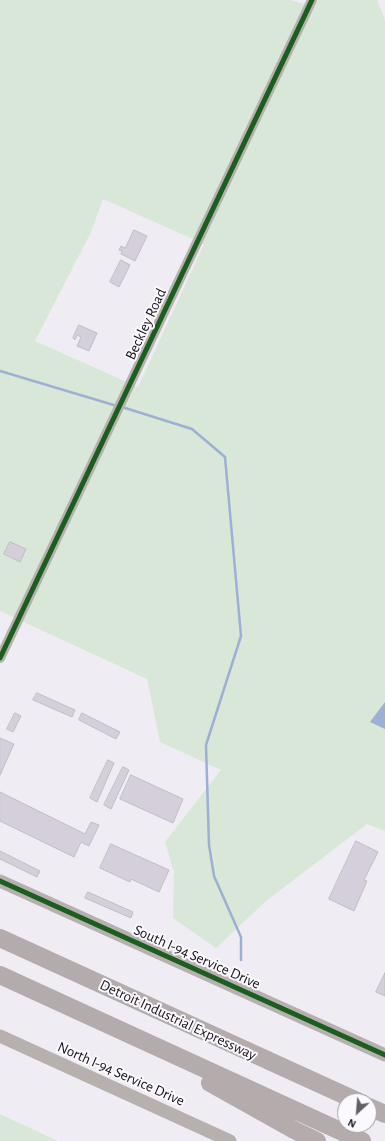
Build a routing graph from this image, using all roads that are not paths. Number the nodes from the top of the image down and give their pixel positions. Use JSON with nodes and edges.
{"nodes":[{"id":1,"x":312,"y":0,"type":"edge"},
{"id":2,"x":0,"y":658,"type":"edge"},
{"id":3,"x":0,"y":881,"type":"edge"},
{"id":4,"x":0,"y":938,"type":"edge"},
{"id":5,"x":0,"y":975,"type":"edge"},
{"id":6,"x":0,"y":986,"type":"edge"},
{"id":7,"x":0,"y":1036,"type":"edge"},
{"id":8,"x":385,"y":1055,"type":"edge"},
{"id":9,"x":200,"y":1078,"type":"junction"},
{"id":10,"x":339,"y":1093,"type":"edge"},
{"id":11,"x":230,"y":1141,"type":"edge"},
{"id":12,"x":317,"y":1141,"type":"edge"},
{"id":13,"x":339,"y":1141,"type":"edge"},
{"id":14,"x":362,"y":1141,"type":"edge"}],
"edges":[{"from":1,"to":2,"type":"street","name":"Beckley Road"},
{"from":3,"to":8,"type":"street","name":"South I-94 Service Drive"},
{"from":4,"to":10,"type":"highway","name":"Detroit Industrial Expressway"},
{"from":5,"to":14,"type":"highway"},
{"from":6,"to":9,"type":"highway"},
{"from":7,"to":11,"type":"street","name":"North I-94 Service Drive"},
{"from":9,"to":12,"type":"highway"},
{"from":9,"to":13,"type":"highway"}]}
